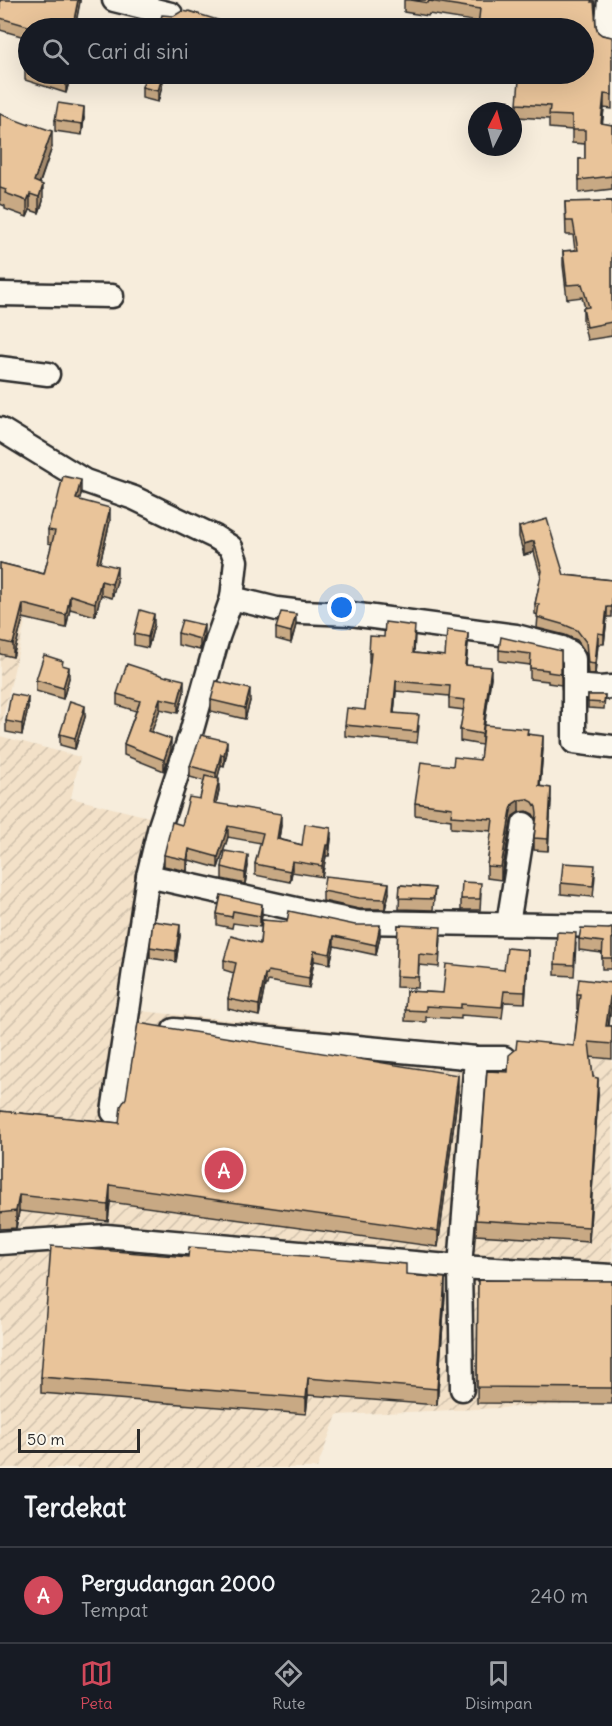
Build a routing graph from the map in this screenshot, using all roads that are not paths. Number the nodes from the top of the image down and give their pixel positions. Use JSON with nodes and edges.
{"nodes":[{"id":1,"x":114,"y":0,"type":"edge"},
{"id":2,"x":609,"y":0,"type":"edge"},
{"id":3,"x":171,"y":14,"type":"edge"},
{"id":4,"x":612,"y":37,"type":"edge"},
{"id":5,"x":0,"y":294,"type":"edge"},
{"id":6,"x":112,"y":296,"type":"dead end"},
{"id":7,"x":0,"y":368,"type":"edge"},
{"id":8,"x":48,"y":374,"type":"dead end"},
{"id":9,"x":0,"y":429,"type":"edge"},
{"id":10,"x":232,"y":598,"type":"junction"},
{"id":11,"x":574,"y":686,"type":"junction"},
{"id":12,"x":612,"y":687,"type":"edge"},
{"id":13,"x":612,"y":747,"type":"edge"},
{"id":14,"x":524,"y":824,"type":"dead end"},
{"id":15,"x":148,"y":876,"type":"junction"},
{"id":16,"x":508,"y":924,"type":"junction"},
{"id":17,"x":612,"y":926,"type":"edge"},
{"id":18,"x":174,"y":1030,"type":"edge"},
{"id":19,"x":476,"y":1058,"type":"junction"},
{"id":20,"x":504,"y":1059,"type":"dead end"},
{"id":21,"x":113,"y":1112,"type":"dead end"},
{"id":22,"x":0,"y":1243,"type":"edge"},
{"id":23,"x":460,"y":1267,"type":"junction"},
{"id":24,"x":612,"y":1276,"type":"edge"},
{"id":25,"x":462,"y":1389,"type":"dead end"}],
"edges":[{"from":1,"to":3,"type":"street"},
{"from":2,"to":4,"type":"street"},
{"from":5,"to":6,"type":"street"},
{"from":7,"to":8,"type":"street"},
{"from":9,"to":10,"type":"street"},
{"from":10,"to":11,"type":"street"},
{"from":10,"to":15,"type":"street"},
{"from":11,"to":12,"type":"street"},
{"from":11,"to":13,"type":"street"},
{"from":14,"to":16,"type":"street"},
{"from":15,"to":16,"type":"street"},
{"from":15,"to":21,"type":"street"},
{"from":16,"to":17,"type":"street"},
{"from":18,"to":19,"type":"street"},
{"from":19,"to":20,"type":"street"},
{"from":19,"to":23,"type":"street"},
{"from":22,"to":23,"type":"street"},
{"from":23,"to":24,"type":"street"},
{"from":23,"to":25,"type":"street"}]}
